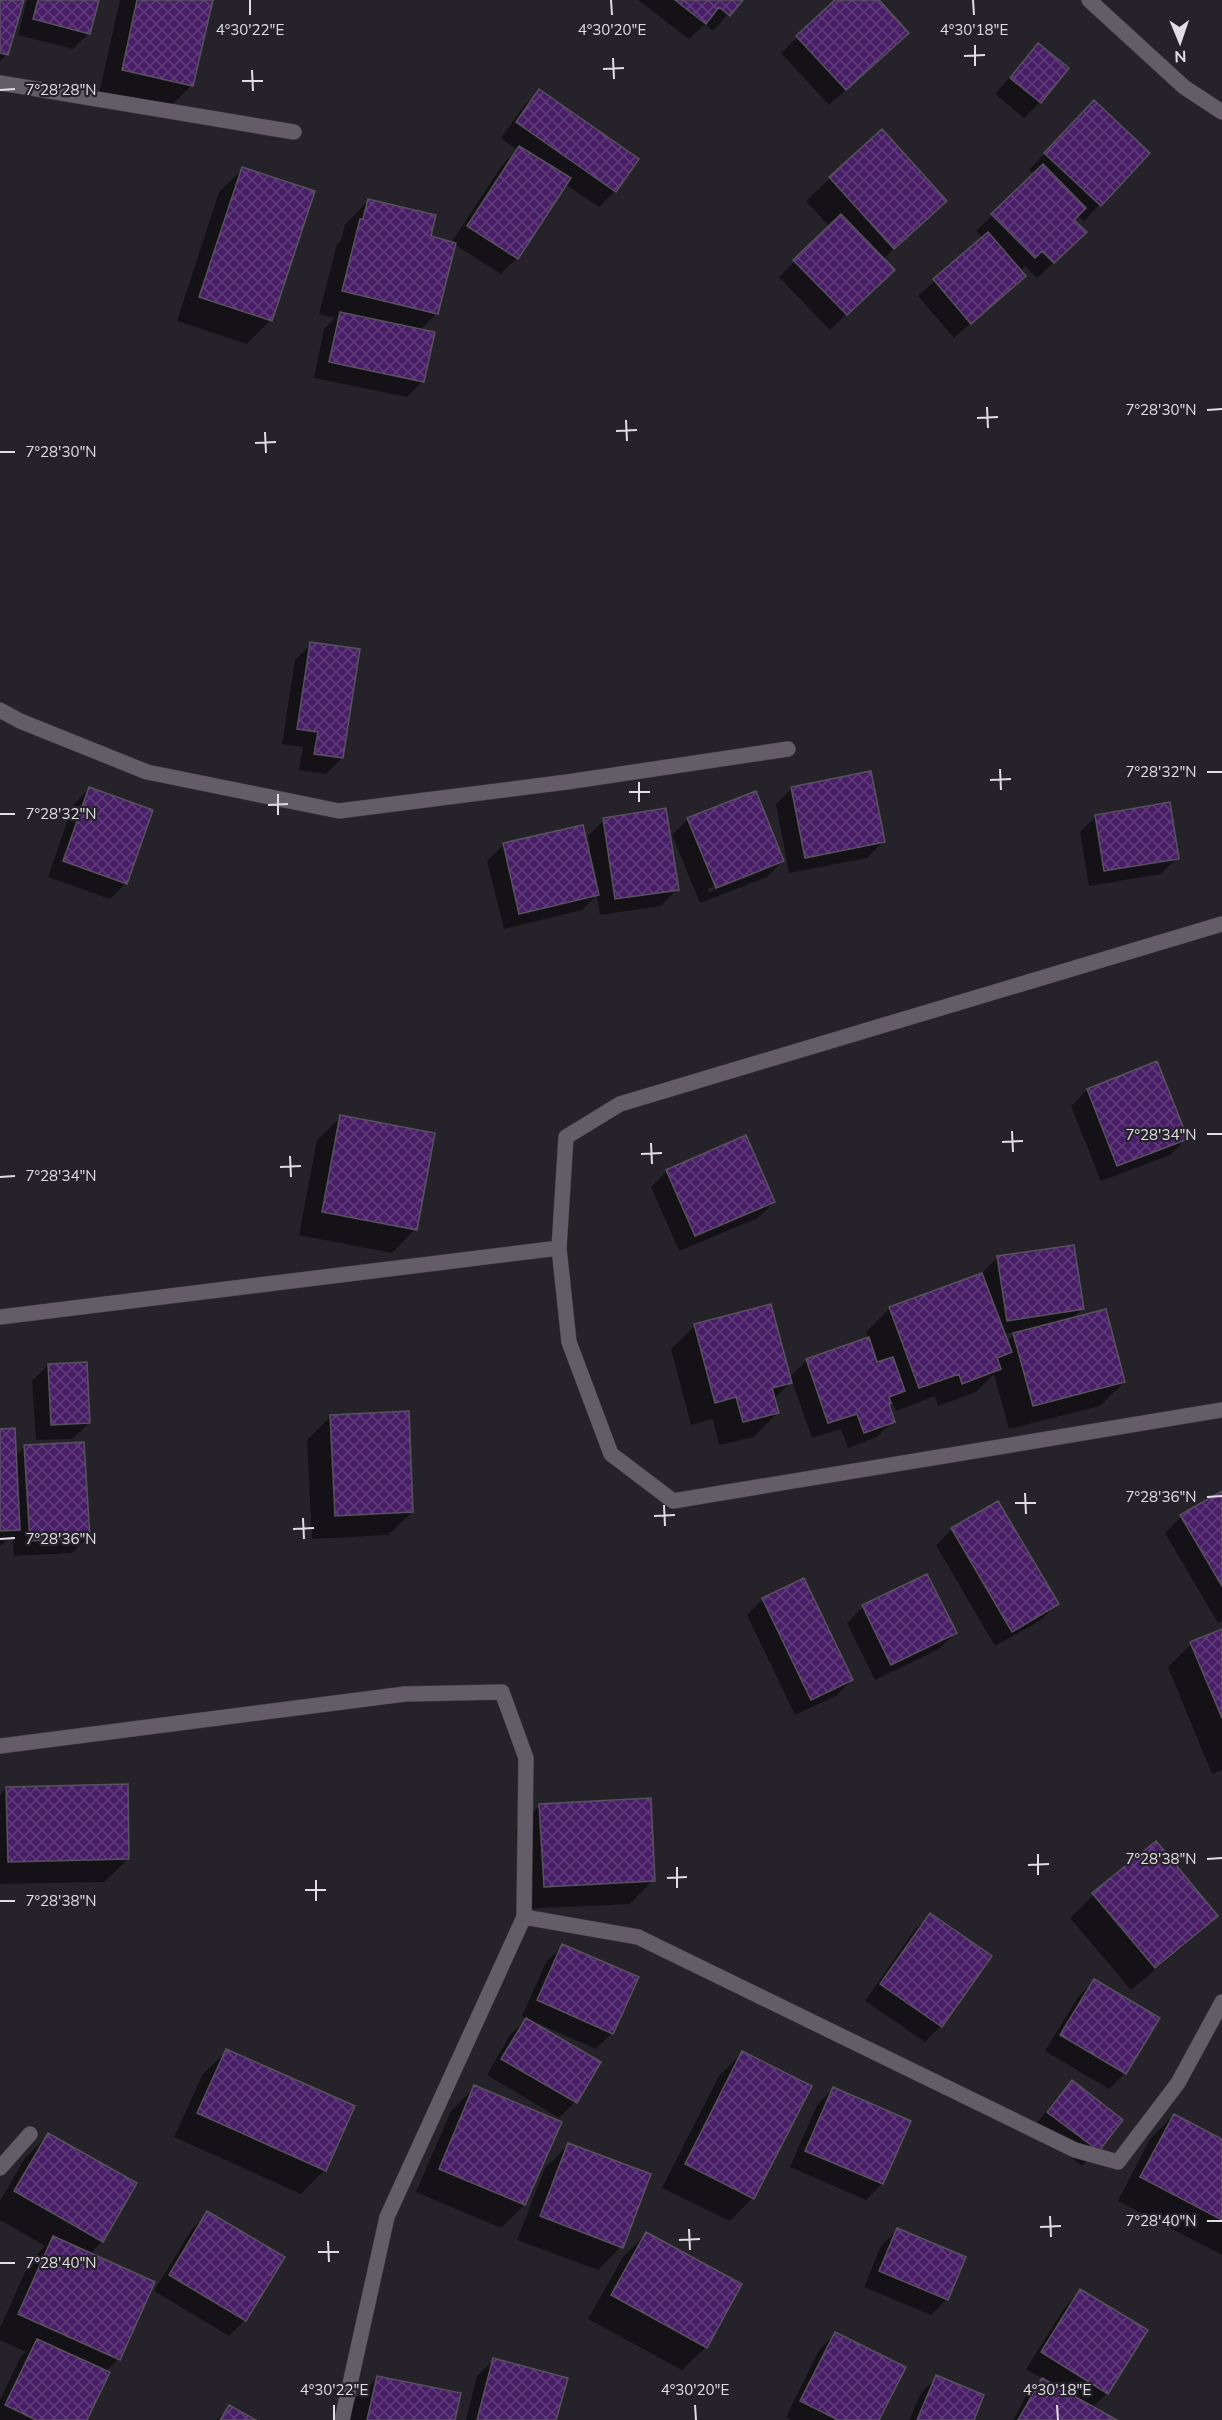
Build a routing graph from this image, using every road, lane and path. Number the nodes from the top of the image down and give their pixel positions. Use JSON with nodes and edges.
{"nodes":[{"id":1,"x":1089,"y":0,"type":"edge"},
{"id":2,"x":0,"y":83,"type":"edge"},
{"id":3,"x":1222,"y":112,"type":"edge"},
{"id":4,"x":294,"y":132,"type":"dead end"},
{"id":5,"x":0,"y":710,"type":"edge"},
{"id":6,"x":788,"y":749,"type":"dead end"},
{"id":7,"x":1222,"y":924,"type":"edge"},
{"id":8,"x":559,"y":1248,"type":"junction"},
{"id":9,"x":0,"y":1317,"type":"edge"},
{"id":10,"x":1222,"y":1410,"type":"edge"},
{"id":11,"x":0,"y":1746,"type":"edge"},
{"id":12,"x":525,"y":1917,"type":"junction"},
{"id":13,"x":1222,"y":2002,"type":"edge"},
{"id":14,"x":30,"y":2134,"type":"dead end"},
{"id":15,"x":0,"y":2168,"type":"edge"},
{"id":16,"x":342,"y":2420,"type":"edge"}],
"edges":[{"from":1,"to":3,"type":"street"},
{"from":2,"to":4,"type":"street"},
{"from":5,"to":6,"type":"street"},
{"from":7,"to":8,"type":"street"},
{"from":8,"to":9,"type":"street"},
{"from":8,"to":10,"type":"street"},
{"from":11,"to":12,"type":"street"},
{"from":12,"to":13,"type":"street"},
{"from":12,"to":16,"type":"street"},
{"from":14,"to":15,"type":"street"}]}
